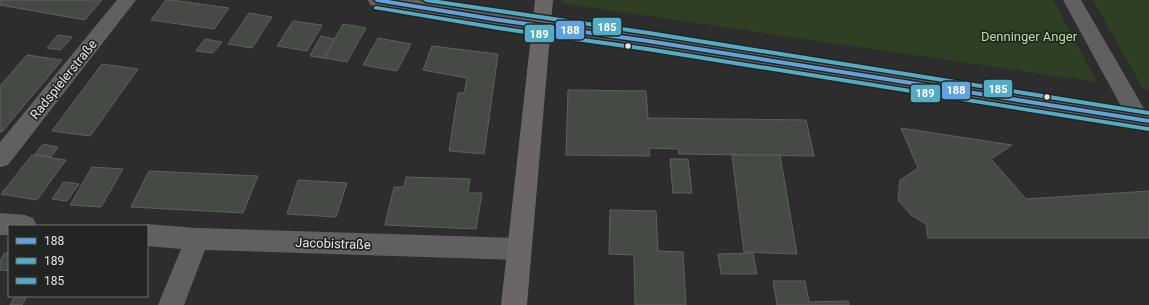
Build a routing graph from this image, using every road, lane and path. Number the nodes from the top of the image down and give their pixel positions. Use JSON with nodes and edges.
{"nodes":[{"id":1,"x":126,"y":0,"type":"edge"},
{"id":2,"x":377,"y":0,"type":"edge"},
{"id":3,"x":544,"y":0,"type":"edge"},
{"id":4,"x":1072,"y":0,"type":"edge"},
{"id":5,"x":542,"y":26,"type":"junction"},
{"id":6,"x":1144,"y":120,"type":"edge"},
{"id":7,"x":0,"y":158,"type":"edge"},
{"id":8,"x":0,"y":224,"type":"edge"},
{"id":9,"x":12,"y":225,"type":"edge"},
{"id":10,"x":148,"y":235,"type":"edge"},
{"id":11,"x":197,"y":239,"type":"junction"},
{"id":12,"x":519,"y":249,"type":"junction"},
{"id":13,"x":171,"y":305,"type":"edge"},
{"id":14,"x":514,"y":305,"type":"edge"}],
"edges":[{"from":1,"to":7,"type":"street","name":"Radspielerstraße"},
{"from":2,"to":5,"type":"street"},
{"from":3,"to":5,"type":"main road"},
{"from":4,"to":6,"type":"street"},
{"from":5,"to":6,"type":"street"},
{"from":5,"to":12,"type":"main road"},
{"from":8,"to":9,"type":"street"},
{"from":10,"to":11,"type":"street","name":"Jacobistraße"},
{"from":11,"to":12,"type":"street","name":"Jacobistraße"},
{"from":11,"to":13,"type":"street"},
{"from":12,"to":14,"type":"main road"}]}
